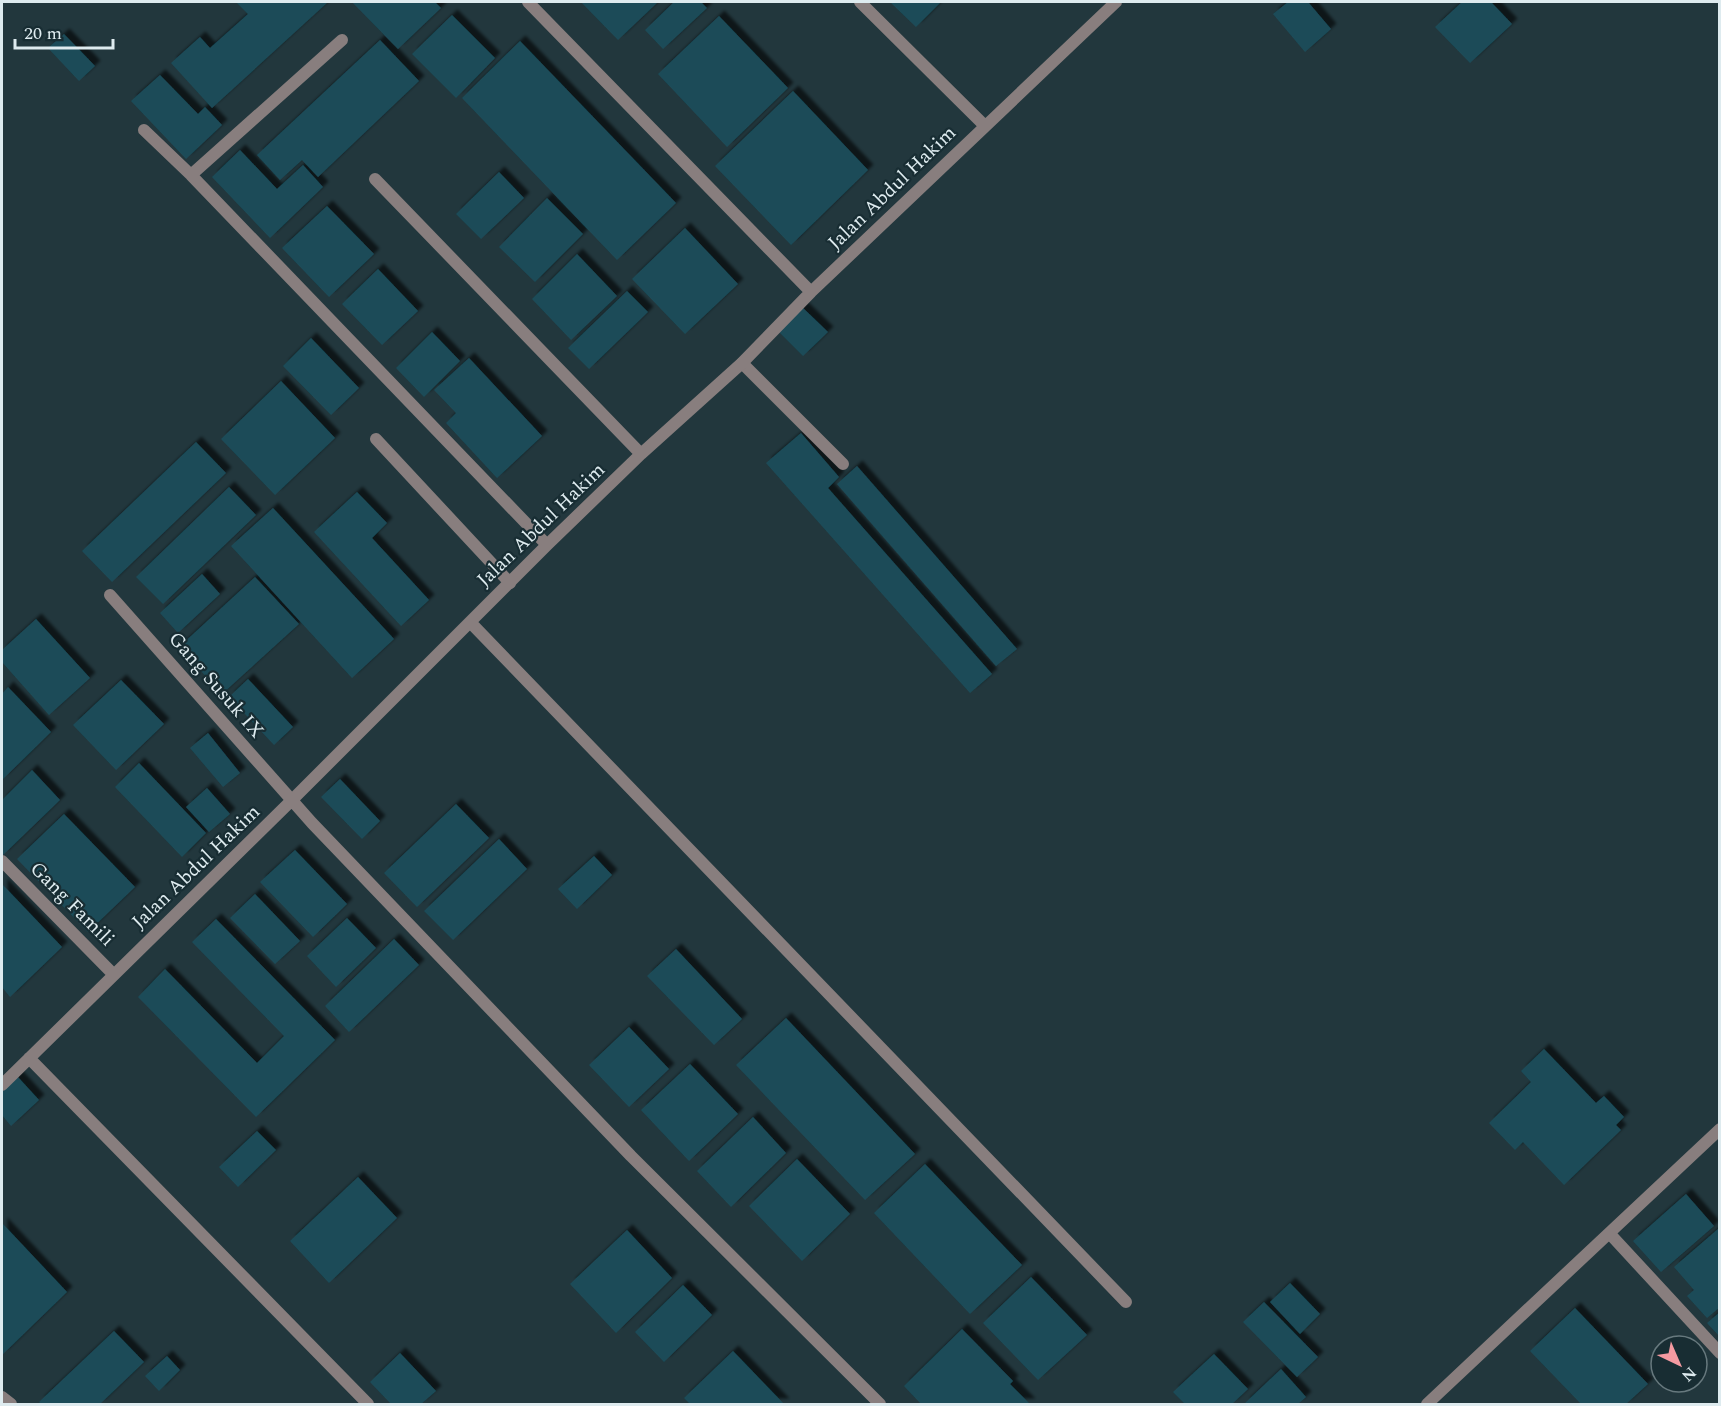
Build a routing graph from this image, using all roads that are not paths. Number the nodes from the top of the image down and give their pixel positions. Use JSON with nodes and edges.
{"nodes":[{"id":1,"x":528,"y":2,"type":"edge"},
{"id":2,"x":860,"y":2,"type":"edge"},
{"id":3,"x":1116,"y":2,"type":"edge"},
{"id":4,"x":342,"y":40,"type":"dead end"},
{"id":5,"x":985,"y":126,"type":"junction"},
{"id":6,"x":144,"y":130,"type":"dead end"},
{"id":7,"x":191,"y":176,"type":"junction"},
{"id":8,"x":375,"y":179,"type":"dead end"},
{"id":9,"x":811,"y":292,"type":"junction"},
{"id":10,"x":742,"y":363,"type":"junction"},
{"id":11,"x":376,"y":439,"type":"dead end"},
{"id":12,"x":641,"y":454,"type":"junction"},
{"id":13,"x":843,"y":464,"type":"dead end"},
{"id":14,"x":548,"y":545,"type":"junction"},
{"id":15,"x":510,"y":583,"type":"junction"},
{"id":16,"x":111,"y":595,"type":"dead end"},
{"id":17,"x":470,"y":622,"type":"junction"},
{"id":18,"x":291,"y":801,"type":"junction"},
{"id":19,"x":2,"y":861,"type":"edge"},
{"id":20,"x":114,"y":975,"type":"junction"},
{"id":21,"x":29,"y":1058,"type":"junction"},
{"id":22,"x":2,"y":1084,"type":"edge"},
{"id":23,"x":1719,"y":1129,"type":"edge"},
{"id":24,"x":1610,"y":1234,"type":"junction"},
{"id":25,"x":1126,"y":1302,"type":"dead end"},
{"id":26,"x":1719,"y":1353,"type":"edge"},
{"id":27,"x":2,"y":1397,"type":"edge"},
{"id":28,"x":11,"y":1404,"type":"edge"},
{"id":29,"x":368,"y":1404,"type":"edge"},
{"id":30,"x":880,"y":1404,"type":"edge"},
{"id":31,"x":1426,"y":1404,"type":"edge"}],
"edges":[{"from":1,"to":9,"type":"street"},
{"from":2,"to":5,"type":"street"},
{"from":3,"to":5,"type":"street","name":"Jalan Abdul Hakim"},
{"from":4,"to":7,"type":"street"},
{"from":5,"to":9,"type":"street","name":"Jalan Abdul Hakim"},
{"from":6,"to":7,"type":"street"},
{"from":7,"to":14,"type":"street"},
{"from":8,"to":12,"type":"street"},
{"from":9,"to":10,"type":"street","name":"Jalan Abdul Hakim"},
{"from":10,"to":12,"type":"street","name":"Jalan Abdul Hakim"},
{"from":10,"to":13,"type":"street"},
{"from":11,"to":15,"type":"street"},
{"from":12,"to":14,"type":"street","name":"Jalan Abdul Hakim"},
{"from":14,"to":15,"type":"street","name":"Jalan Abdul Hakim"},
{"from":15,"to":17,"type":"street","name":"Jalan Abdul Hakim"},
{"from":16,"to":18,"type":"street","name":"Gang Susuk IX"},
{"from":17,"to":18,"type":"street","name":"Jalan Abdul Hakim"},
{"from":17,"to":25,"type":"street"},
{"from":18,"to":20,"type":"street","name":"Jalan Abdul Hakim"},
{"from":18,"to":30,"type":"street","name":"Gang Susuk IX"},
{"from":19,"to":20,"type":"street","name":"Gang Famili"},
{"from":20,"to":21,"type":"street","name":"Jalan Abdul Hakim"},
{"from":21,"to":22,"type":"street","name":"Jalan Abdul Hakim"},
{"from":21,"to":29,"type":"street"},
{"from":23,"to":24,"type":"street"},
{"from":24,"to":26,"type":"street"},
{"from":24,"to":31,"type":"street"},
{"from":27,"to":28,"type":"street"}]}
